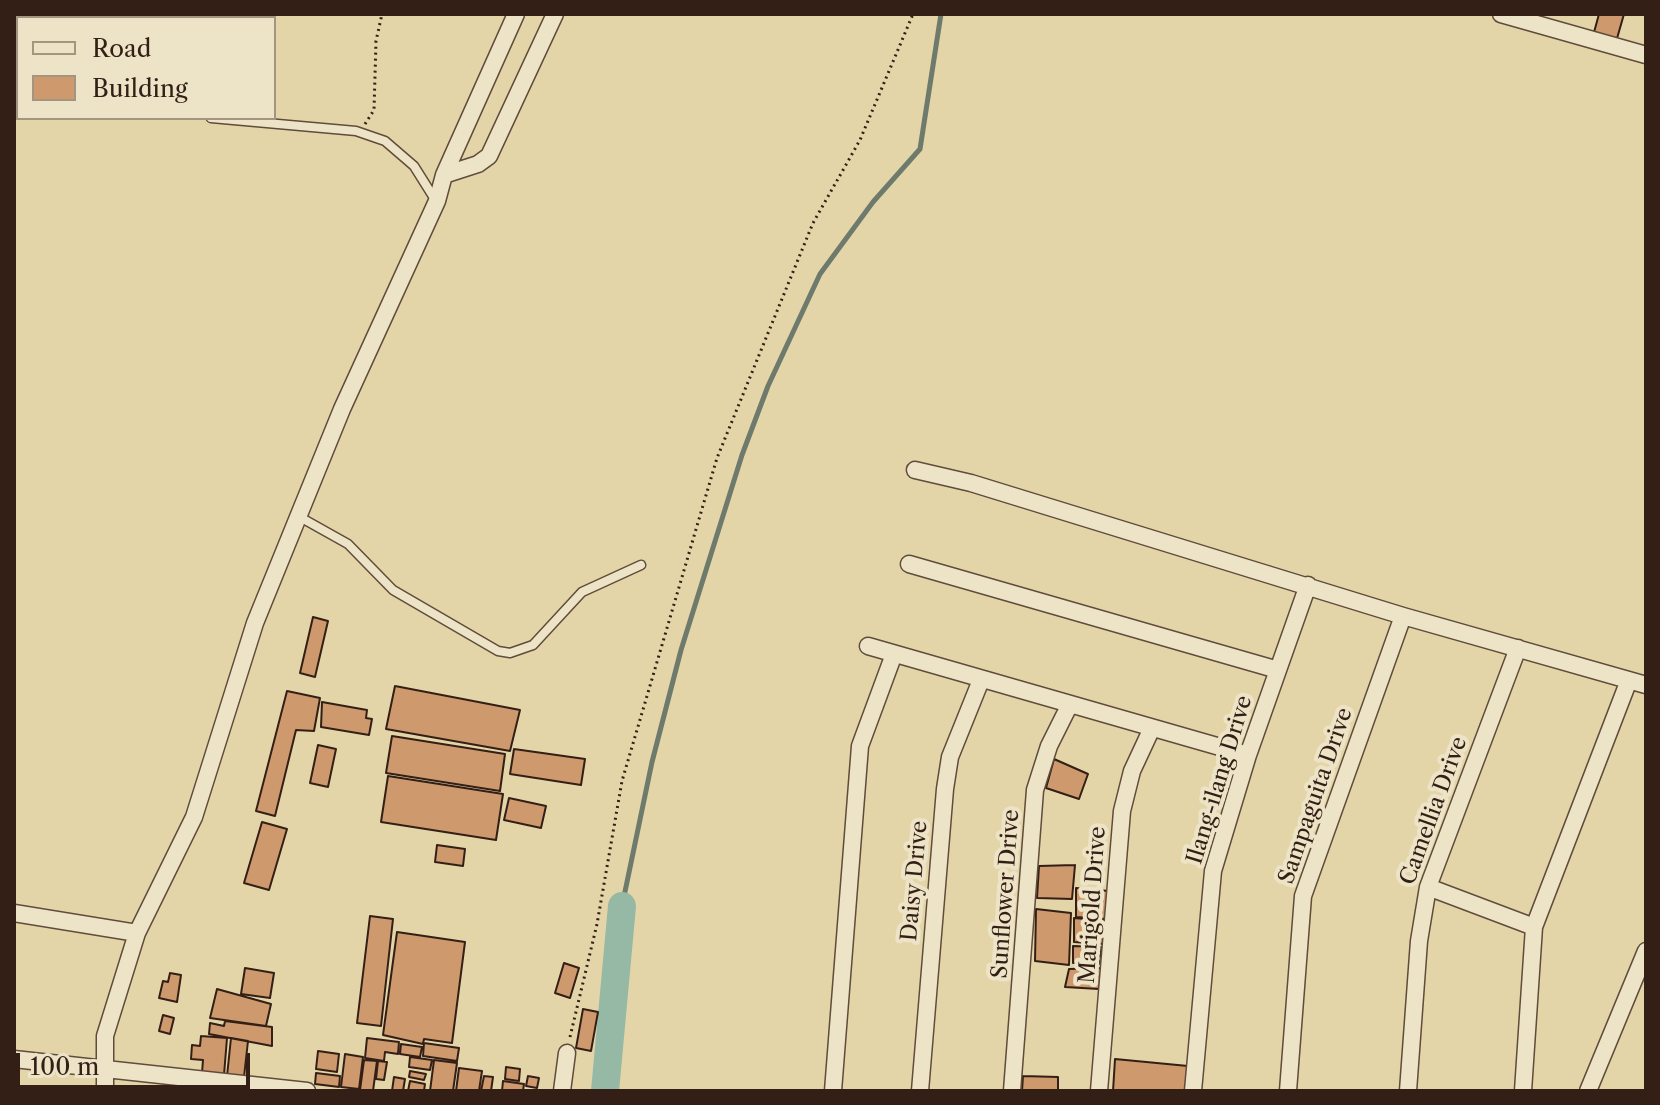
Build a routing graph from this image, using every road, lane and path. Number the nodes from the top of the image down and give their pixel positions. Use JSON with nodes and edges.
{"nodes":[{"id":1,"x":382,"y":14,"type":"edge"},
{"id":2,"x":516,"y":14,"type":"edge"},
{"id":3,"x":555,"y":14,"type":"edge"},
{"id":4,"x":913,"y":14,"type":"edge"},
{"id":5,"x":1501,"y":14,"type":"edge"},
{"id":6,"x":1538,"y":19,"type":"edge"},
{"id":7,"x":1646,"y":55,"type":"edge"},
{"id":8,"x":233,"y":120,"type":"edge"},
{"id":9,"x":356,"y":131,"type":"junction"},
{"id":10,"x":444,"y":175,"type":"junction"},
{"id":11,"x":437,"y":201,"type":"junction"},
{"id":12,"x":915,"y":470,"type":"dead end"},
{"id":13,"x":298,"y":516,"type":"junction"},
{"id":14,"x":909,"y":564,"type":"dead end"},
{"id":15,"x":641,"y":565,"type":"dead end"},
{"id":16,"x":1308,"y":585,"type":"junction"},
{"id":17,"x":1403,"y":616,"type":"junction"},
{"id":18,"x":868,"y":646,"type":"dead end"},
{"id":19,"x":1518,"y":648,"type":"junction"},
{"id":20,"x":894,"y":654,"type":"junction"},
{"id":21,"x":1278,"y":670,"type":"junction"},
{"id":22,"x":981,"y":680,"type":"junction"},
{"id":23,"x":1629,"y":680,"type":"junction"},
{"id":24,"x":1646,"y":685,"type":"edge"},
{"id":25,"x":1069,"y":706,"type":"junction"},
{"id":26,"x":1152,"y":728,"type":"junction"},
{"id":27,"x":1248,"y":755,"type":"junction"},
{"id":28,"x":1428,"y":887,"type":"junction"},
{"id":29,"x":14,"y":913,"type":"edge"},
{"id":30,"x":1534,"y":927,"type":"junction"},
{"id":31,"x":137,"y":933,"type":"junction"},
{"id":32,"x":1646,"y":951,"type":"edge"},
{"id":33,"x":567,"y":1053,"type":"joint"},
{"id":34,"x":14,"y":1059,"type":"edge"},
{"id":35,"x":107,"y":1067,"type":"junction"},
{"id":36,"x":286,"y":1090,"type":"edge"},
{"id":37,"x":105,"y":1091,"type":"edge"},
{"id":38,"x":307,"y":1091,"type":"edge"},
{"id":39,"x":562,"y":1091,"type":"edge"},
{"id":40,"x":833,"y":1091,"type":"edge"},
{"id":41,"x":920,"y":1091,"type":"edge"},
{"id":42,"x":1012,"y":1091,"type":"edge"},
{"id":43,"x":1099,"y":1091,"type":"edge"},
{"id":44,"x":1193,"y":1091,"type":"edge"},
{"id":45,"x":1288,"y":1091,"type":"edge"},
{"id":46,"x":1408,"y":1091,"type":"edge"},
{"id":47,"x":1523,"y":1091,"type":"edge"},
{"id":48,"x":1588,"y":1091,"type":"edge"}],
"edges":[{"from":1,"to":9,"type":"path"},
{"from":2,"to":10,"type":"street"},
{"from":3,"to":10,"type":"street"},
{"from":4,"to":33,"type":"path"},
{"from":5,"to":6,"type":"street"},
{"from":6,"to":7,"type":"street"},
{"from":8,"to":9,"type":"lane"},
{"from":9,"to":11,"type":"lane"},
{"from":10,"to":11,"type":"street"},
{"from":11,"to":13,"type":"street"},
{"from":12,"to":16,"type":"street"},
{"from":13,"to":15,"type":"lane"},
{"from":13,"to":31,"type":"street"},
{"from":14,"to":21,"type":"street"},
{"from":16,"to":17,"type":"street"},
{"from":16,"to":21,"type":"street","name":"Ilang-ilang Drive"},
{"from":17,"to":19,"type":"street"},
{"from":17,"to":45,"type":"street","name":"Sampaguita Drive"},
{"from":18,"to":20,"type":"street"},
{"from":19,"to":23,"type":"street"},
{"from":19,"to":28,"type":"street","name":"Camellia Drive"},
{"from":20,"to":22,"type":"street"},
{"from":20,"to":40,"type":"street"},
{"from":21,"to":27,"type":"street","name":"Ilang-ilang Drive"},
{"from":22,"to":25,"type":"street"},
{"from":22,"to":41,"type":"street","name":"Daisy Drive"},
{"from":23,"to":24,"type":"street"},
{"from":23,"to":30,"type":"street"},
{"from":25,"to":26,"type":"street"},
{"from":25,"to":42,"type":"street","name":"Sunflower Drive"},
{"from":26,"to":27,"type":"street"},
{"from":26,"to":43,"type":"street","name":"Marigold Drive"},
{"from":27,"to":44,"type":"street","name":"Ilang-ilang Drive"},
{"from":28,"to":30,"type":"street"},
{"from":28,"to":46,"type":"street","name":"Camellia Drive"},
{"from":29,"to":31,"type":"street"},
{"from":30,"to":47,"type":"street"},
{"from":31,"to":35,"type":"street"},
{"from":32,"to":48,"type":"street"},
{"from":33,"to":39,"type":"street"},
{"from":34,"to":35,"type":"street"},
{"from":35,"to":36,"type":"street"},
{"from":35,"to":37,"type":"street"},
{"from":36,"to":38,"type":"street"}]}
